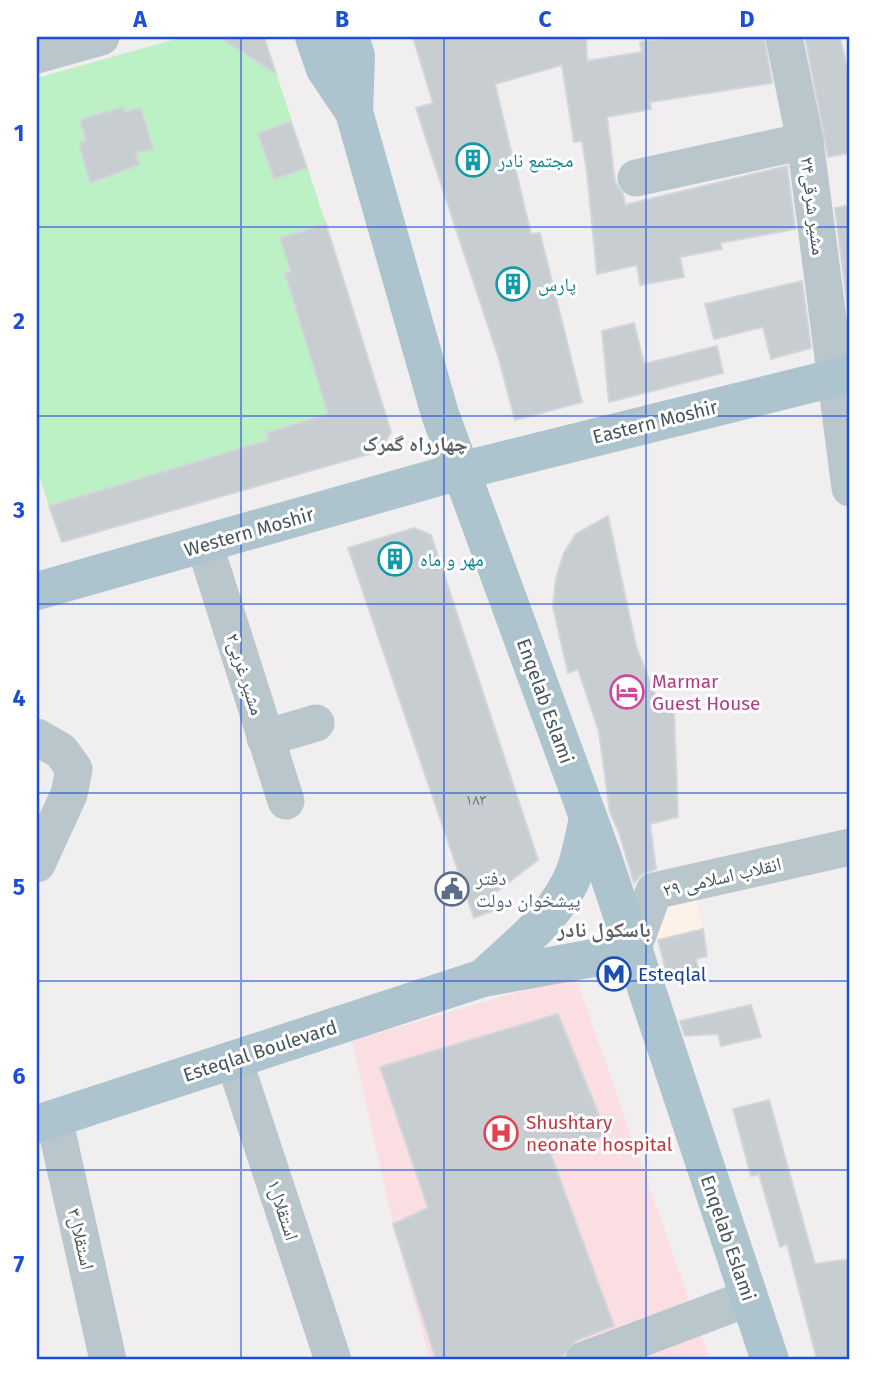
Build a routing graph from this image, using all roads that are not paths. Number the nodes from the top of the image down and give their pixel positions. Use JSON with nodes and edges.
{"nodes":[{"id":1,"x":101,"y":37,"type":"edge"},
{"id":2,"x":314,"y":37,"type":"edge"},
{"id":3,"x":349,"y":37,"type":"edge"},
{"id":4,"x":785,"y":37,"type":"edge"},
{"id":5,"x":37,"y":55,"type":"edge"},
{"id":6,"x":354,"y":112,"type":"junction"},
{"id":7,"x":805,"y":141,"type":"junction"},
{"id":8,"x":636,"y":178,"type":"dead end"},
{"id":9,"x":843,"y":375,"type":"edge"},
{"id":10,"x":460,"y":471,"type":"junction"},
{"id":11,"x":850,"y":488,"type":"edge"},
{"id":12,"x":205,"y":546,"type":"junction"},
{"id":13,"x":37,"y":591,"type":"edge"},
{"id":14,"x":316,"y":723,"type":"dead end"},
{"id":15,"x":37,"y":737,"type":"edge"},
{"id":16,"x":265,"y":738,"type":"junction"},
{"id":17,"x":286,"y":801,"type":"dead end"},
{"id":18,"x":589,"y":818,"type":"junction"},
{"id":19,"x":850,"y":848,"type":"edge"},
{"id":20,"x":37,"y":864,"type":"edge"},
{"id":21,"x":632,"y":951,"type":"junction"},
{"id":22,"x":483,"y":978,"type":"junction"},
{"id":23,"x":234,"y":1060,"type":"junction"},
{"id":24,"x":45,"y":1121,"type":"edge"},
{"id":25,"x":749,"y":1298,"type":"junction"},
{"id":26,"x":108,"y":1360,"type":"edge"},
{"id":27,"x":333,"y":1360,"type":"edge"},
{"id":28,"x":584,"y":1360,"type":"edge"},
{"id":29,"x":770,"y":1360,"type":"edge"}],
"edges":[{"from":1,"to":5,"type":"street"},
{"from":2,"to":6,"type":"main road"},
{"from":3,"to":6,"type":"main road","name":"Enqelab Eslami"},
{"from":4,"to":7,"type":"street","name":"مشیر شرقی۲۴"},
{"from":6,"to":10,"type":"main road","name":"Enqelab Eslami"},
{"from":7,"to":8,"type":"street"},
{"from":7,"to":9,"type":"street","name":"مشیر شرقی۲۴"},
{"from":9,"to":10,"type":"main road","name":"Eastern Moshir"},
{"from":9,"to":11,"type":"street","name":"مشیر شرقی۲۴"},
{"from":10,"to":12,"type":"main road","name":"Western Moshir"},
{"from":10,"to":18,"type":"main road","name":"Enqelab Eslami"},
{"from":12,"to":13,"type":"main road","name":"Western Moshir"},
{"from":12,"to":16,"type":"street","name":"۲مشیر غربی"},
{"from":14,"to":16,"type":"street"},
{"from":15,"to":20,"type":"street"},
{"from":16,"to":17,"type":"street","name":"۲مشیر غربی"},
{"from":18,"to":21,"type":"main road","name":"Enqelab Eslami"},
{"from":18,"to":22,"type":"main road"},
{"from":19,"to":21,"type":"street","name":"انقلاب اسلامی ۲۹"},
{"from":21,"to":22,"type":"main road","name":"Esteqlal Boulevard"},
{"from":21,"to":25,"type":"main road","name":"Enqelab Eslami"},
{"from":22,"to":23,"type":"main road","name":"Esteqlal Boulevard"},
{"from":23,"to":24,"type":"main road","name":"Esteqlal Boulevard"},
{"from":23,"to":27,"type":"street","name":"استقلال۱"},
{"from":24,"to":26,"type":"street","name":"استقلال۳"},
{"from":25,"to":28,"type":"street"},
{"from":25,"to":29,"type":"main road","name":"Enqelab Eslami"}]}
